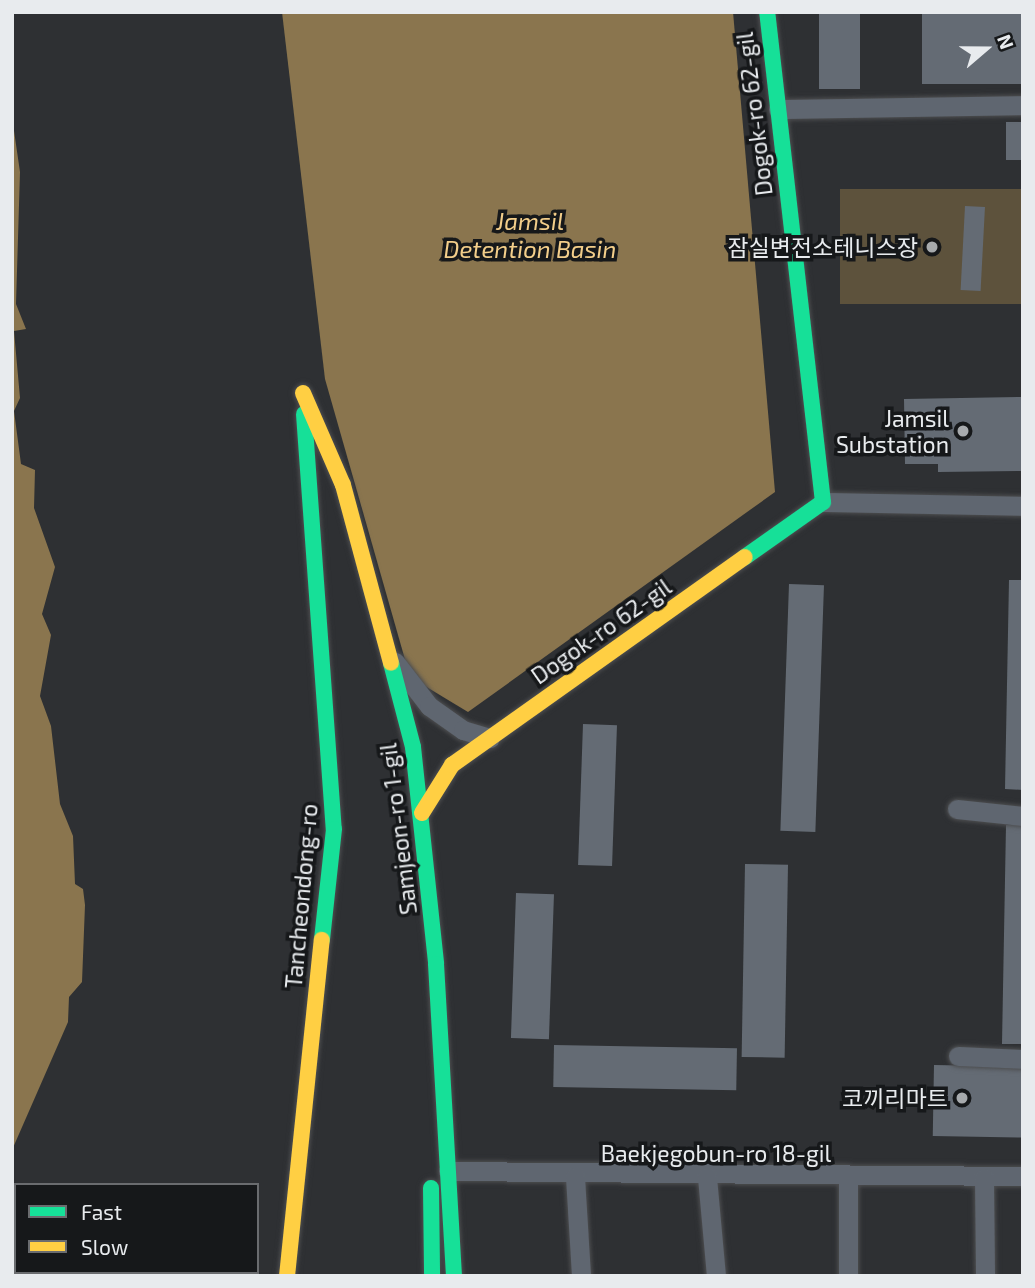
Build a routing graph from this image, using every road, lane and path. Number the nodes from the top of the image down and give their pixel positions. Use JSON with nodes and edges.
{"nodes":[{"id":1,"x":767,"y":12,"type":"edge"},
{"id":2,"x":1023,"y":105,"type":"edge"},
{"id":3,"x":778,"y":109,"type":"junction"},
{"id":4,"x":303,"y":393,"type":"joint"},
{"id":5,"x":823,"y":502,"type":"junction"},
{"id":6,"x":1023,"y":506,"type":"edge"},
{"id":7,"x":391,"y":657,"type":"junction"},
{"id":8,"x":490,"y":738,"type":"junction"},
{"id":9,"x":957,"y":809,"type":"dead end"},
{"id":10,"x":422,"y":813,"type":"junction"},
{"id":11,"x":1023,"y":816,"type":"edge"},
{"id":12,"x":439,"y":1017,"type":"junction"},
{"id":13,"x":958,"y":1056,"type":"dead end"},
{"id":14,"x":1023,"y":1059,"type":"edge"},
{"id":15,"x":448,"y":1171,"type":"junction"},
{"id":16,"x":1023,"y":1176,"type":"edge"},
{"id":17,"x":575,"y":1177,"type":"junction"},
{"id":18,"x":706,"y":1177,"type":"junction"},
{"id":19,"x":848,"y":1178,"type":"junction"},
{"id":20,"x":984,"y":1178,"type":"junction"},
{"id":21,"x":287,"y":1276,"type":"edge"},
{"id":22,"x":432,"y":1276,"type":"edge"},
{"id":23,"x":454,"y":1276,"type":"edge"},
{"id":24,"x":581,"y":1276,"type":"edge"},
{"id":25,"x":716,"y":1276,"type":"edge"},
{"id":26,"x":848,"y":1276,"type":"edge"},
{"id":27,"x":985,"y":1276,"type":"edge"}],
"edges":[{"from":1,"to":3,"type":"street","name":"Dogok-ro 62-gil"},
{"from":2,"to":3,"type":"street"},
{"from":3,"to":5,"type":"street","name":"Dogok-ro 62-gil"},
{"from":4,"to":7,"type":"street","name":"Samjeon-ro 1-gil"},
{"from":4,"to":21,"type":"street","name":"Tancheondong-ro"},
{"from":5,"to":6,"type":"street"},
{"from":5,"to":8,"type":"street","name":"Dogok-ro 62-gil"},
{"from":7,"to":8,"type":"street"},
{"from":7,"to":10,"type":"street","name":"Samjeon-ro 1-gil"},
{"from":8,"to":10,"type":"street","name":"Dogok-ro 62-gil"},
{"from":9,"to":11,"type":"street"},
{"from":10,"to":12,"type":"street","name":"Samjeon-ro 1-gil"},
{"from":12,"to":15,"type":"street","name":"Samjeon-ro 1-gil"},
{"from":12,"to":22,"type":"street"},
{"from":13,"to":14,"type":"street"},
{"from":15,"to":17,"type":"street","name":"Baekjegobun-ro 18-gil"},
{"from":15,"to":23,"type":"street","name":"Samjeon-ro 1-gil"},
{"from":16,"to":20,"type":"street","name":"Baekjegobun-ro 18-gil"},
{"from":17,"to":18,"type":"street","name":"Baekjegobun-ro 18-gil"},
{"from":17,"to":24,"type":"street"},
{"from":18,"to":19,"type":"street","name":"Baekjegobun-ro 18-gil"},
{"from":18,"to":25,"type":"street"},
{"from":19,"to":20,"type":"street","name":"Baekjegobun-ro 18-gil"},
{"from":19,"to":26,"type":"street"},
{"from":20,"to":27,"type":"street"}]}
